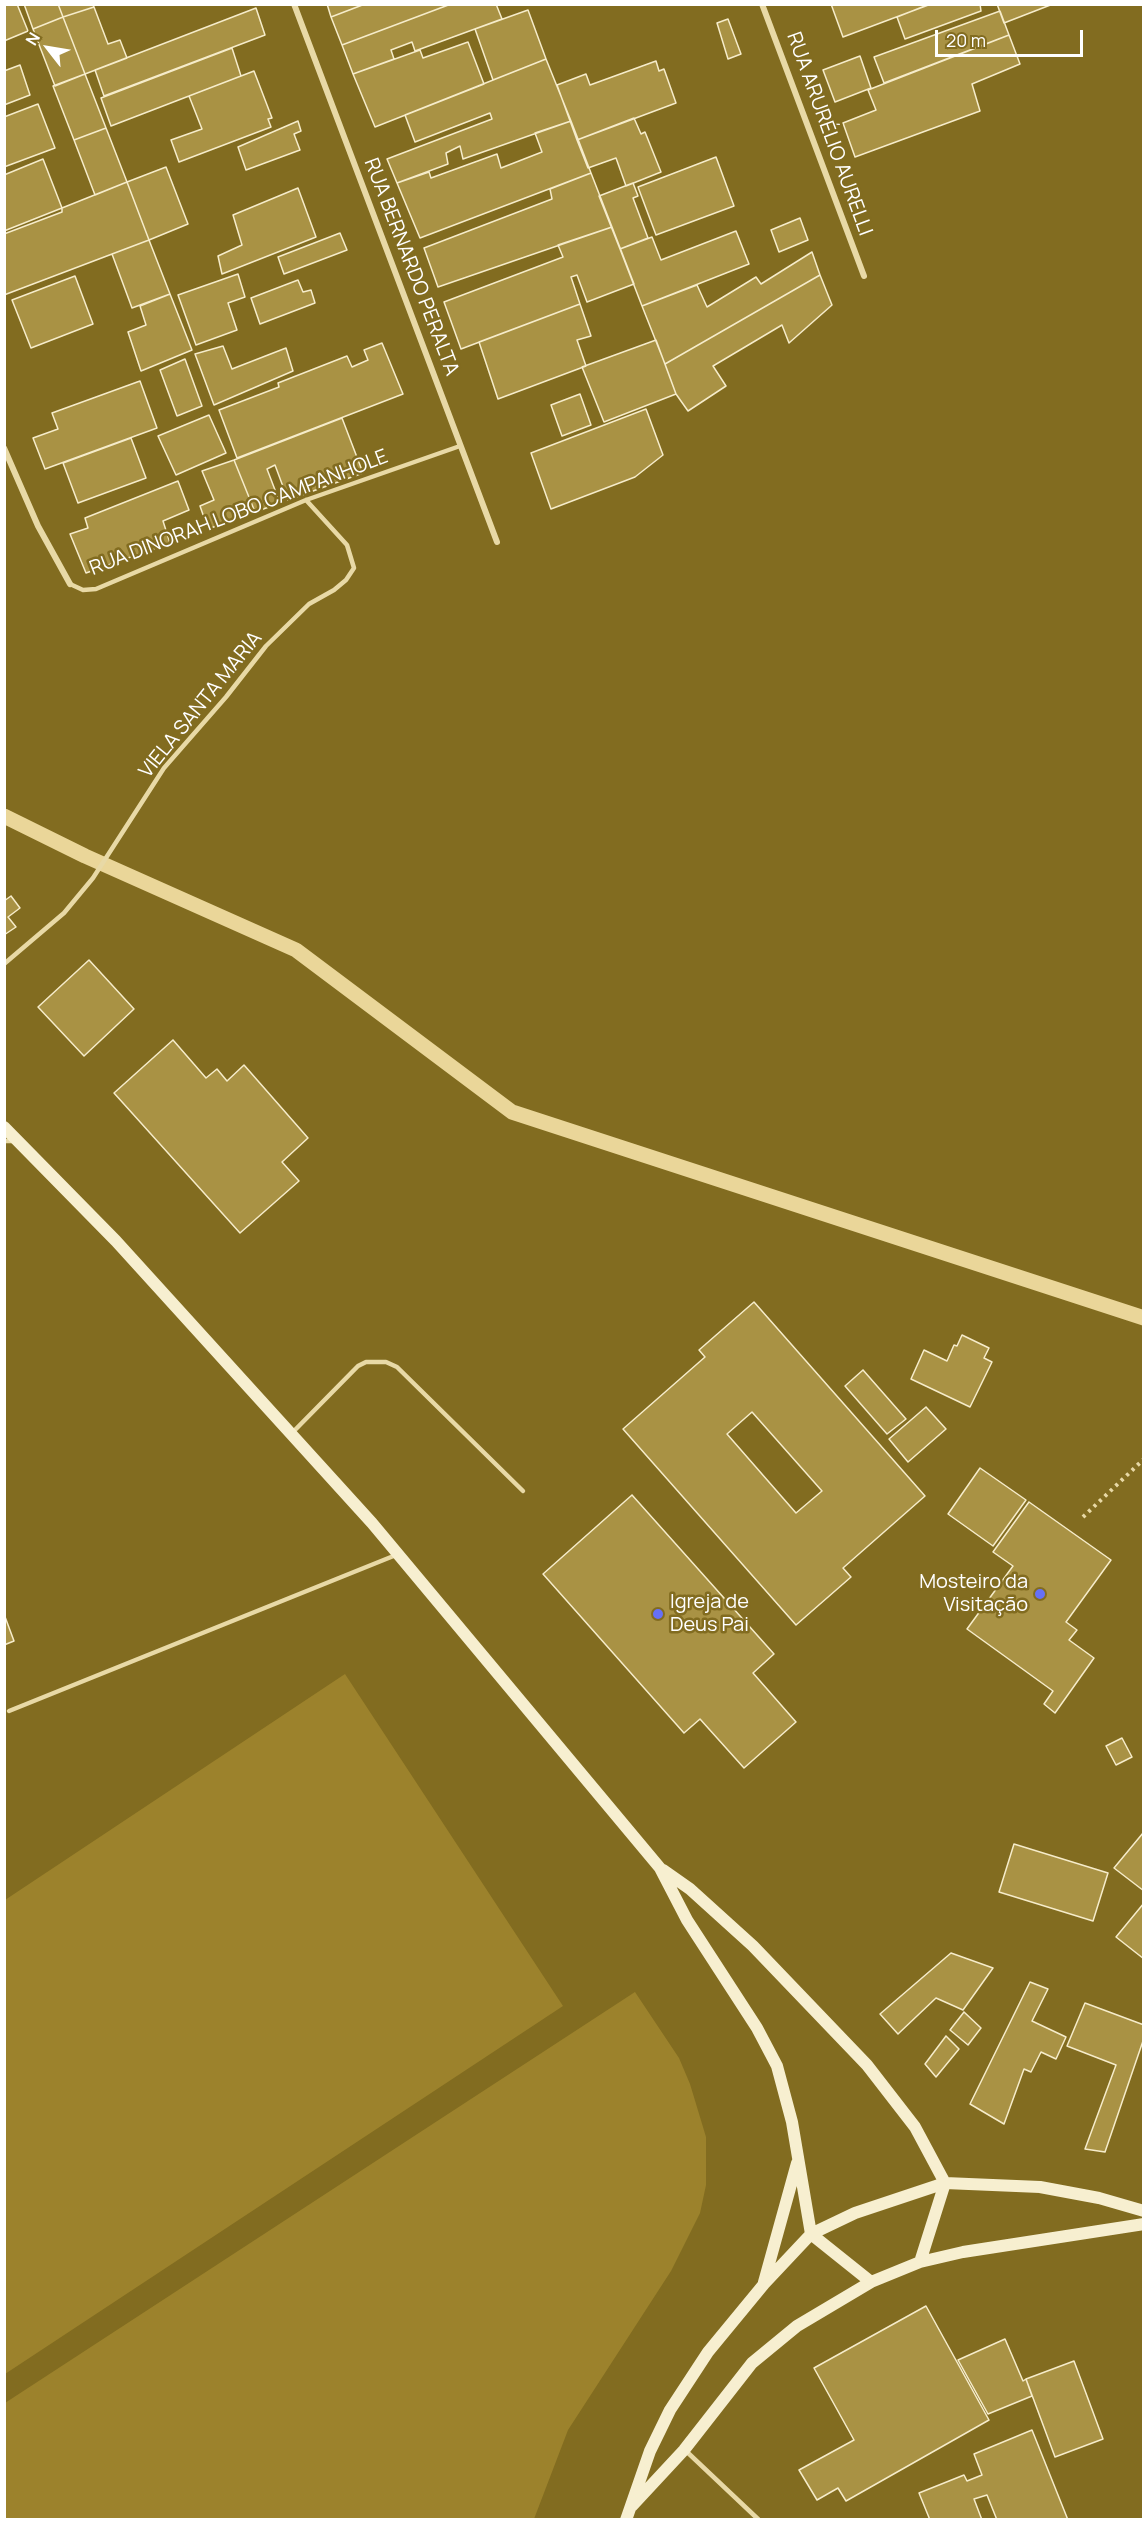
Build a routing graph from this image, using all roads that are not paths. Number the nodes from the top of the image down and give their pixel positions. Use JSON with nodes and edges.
{"nodes":[{"id":1,"x":294,"y":4,"type":"edge"},
{"id":2,"x":762,"y":4,"type":"edge"},
{"id":3,"x":864,"y":276,"type":"dead end"},
{"id":4,"x":460,"y":446,"type":"junction"},
{"id":5,"x":4,"y":448,"type":"edge"},
{"id":6,"x":306,"y":500,"type":"junction"},
{"id":7,"x":497,"y":542,"type":"dead end"},
{"id":8,"x":70,"y":584,"type":"joint"},
{"id":9,"x":4,"y":964,"type":"edge"},
{"id":10,"x":4,"y":1127,"type":"edge"},
{"id":11,"x":11,"y":1141,"type":"edge"},
{"id":12,"x":291,"y":1434,"type":"junction"},
{"id":13,"x":523,"y":1491,"type":"dead end"},
{"id":14,"x":398,"y":1555,"type":"junction"},
{"id":15,"x":9,"y":1711,"type":"dead end"},
{"id":16,"x":660,"y":1868,"type":"junction"},
{"id":17,"x":799,"y":2156,"type":"junction"},
{"id":18,"x":945,"y":2183,"type":"junction"},
{"id":19,"x":1143,"y":2211,"type":"edge"},
{"id":20,"x":1143,"y":2224,"type":"edge"},
{"id":21,"x":812,"y":2234,"type":"junction"},
{"id":22,"x":920,"y":2262,"type":"junction"},
{"id":23,"x":871,"y":2282,"type":"junction"},
{"id":24,"x":764,"y":2284,"type":"junction"},
{"id":25,"x":684,"y":2450,"type":"junction"},
{"id":26,"x":627,"y":2514,"type":"edge"},
{"id":27,"x":759,"y":2520,"type":"edge"}],
"edges":[{"from":1,"to":4,"type":"street","name":"RUA BERNARDO PERALTA"},
{"from":2,"to":3,"type":"street","name":"RUA ARURÉLIO AURELLI"},
{"from":4,"to":6,"type":"lane","name":"RUA DINORAH LOBO CAMPANHOLE"},
{"from":4,"to":7,"type":"street","name":"RUA BERNARDO PERALTA"},
{"from":5,"to":8,"type":"street","name":"RUA DINORAH LOBO CAMPANHOLE"},
{"from":6,"to":8,"type":"lane","name":"RUA DINORAH LOBO CAMPANHOLE"},
{"from":6,"to":9,"type":"lane","name":"VIELA SANTA MARIA"},
{"from":10,"to":11,"type":"main road"},
{"from":11,"to":12,"type":"main road"},
{"from":12,"to":13,"type":"lane"},
{"from":12,"to":14,"type":"main road"},
{"from":14,"to":15,"type":"lane"},
{"from":14,"to":16,"type":"main road"},
{"from":16,"to":17,"type":"main road"},
{"from":16,"to":18,"type":"main road"},
{"from":17,"to":21,"type":"main road"},
{"from":17,"to":24,"type":"main road"},
{"from":18,"to":19,"type":"main road"},
{"from":18,"to":21,"type":"main road"},
{"from":18,"to":22,"type":"main road"},
{"from":20,"to":22,"type":"main road"},
{"from":21,"to":23,"type":"main road"},
{"from":21,"to":24,"type":"main road"},
{"from":22,"to":23,"type":"main road"},
{"from":23,"to":25,"type":"main road"},
{"from":24,"to":26,"type":"main road"},
{"from":25,"to":26,"type":"main road"},
{"from":25,"to":27,"type":"lane"}]}
